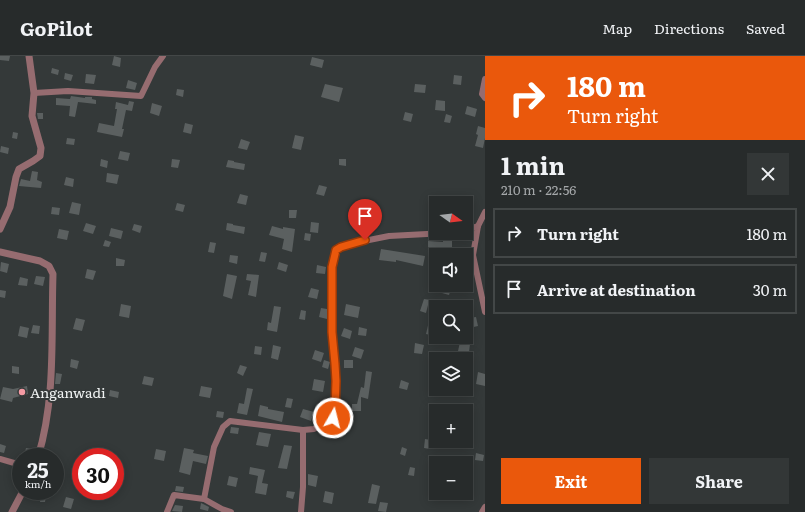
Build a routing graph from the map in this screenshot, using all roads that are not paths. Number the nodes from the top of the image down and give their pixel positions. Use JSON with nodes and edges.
{"nodes":[{"id":1,"x":29,"y":56,"type":"edge"},
{"id":2,"x":163,"y":56,"type":"edge"},
{"id":3,"x":485,"y":79,"type":"edge"},
{"id":4,"x":34,"y":93,"type":"junction"},
{"id":5,"x":485,"y":98,"type":"edge"},
{"id":6,"x":485,"y":212,"type":"edge"},
{"id":7,"x":478,"y":226,"type":"junction"},
{"id":8,"x":473,"y":228,"type":"edge"},
{"id":9,"x":0,"y":229,"type":"edge"},
{"id":10,"x":429,"y":234,"type":"edge"},
{"id":11,"x":0,"y":252,"type":"edge"},
{"id":12,"x":485,"y":312,"type":"edge"},
{"id":13,"x":303,"y":430,"type":"junction"},
{"id":14,"x":41,"y":448,"type":"edge"},
{"id":15,"x":0,"y":460,"type":"edge"},
{"id":16,"x":12,"y":463,"type":"edge"},
{"id":17,"x":204,"y":499,"type":"junction"},
{"id":18,"x":18,"y":500,"type":"edge"},
{"id":19,"x":485,"y":508,"type":"edge"},
{"id":20,"x":12,"y":512,"type":"edge"},
{"id":21,"x":167,"y":512,"type":"edge"},
{"id":22,"x":231,"y":512,"type":"edge"},
{"id":23,"x":301,"y":512,"type":"edge"},
{"id":24,"x":482,"y":512,"type":"edge"}],
"edges":[{"from":1,"to":4,"type":"street"},
{"from":2,"to":4,"type":"street"},
{"from":3,"to":5,"type":"street"},
{"from":4,"to":9,"type":"street"},
{"from":6,"to":7,"type":"street"},
{"from":7,"to":8,"type":"street"},
{"from":7,"to":12,"type":"street"},
{"from":10,"to":13,"type":"street"},
{"from":11,"to":14,"type":"street"},
{"from":13,"to":17,"type":"street"},
{"from":13,"to":23,"type":"street"},
{"from":15,"to":16,"type":"street"},
{"from":17,"to":21,"type":"street"},
{"from":17,"to":22,"type":"street"},
{"from":18,"to":20,"type":"street"},
{"from":19,"to":24,"type":"street"}]}
